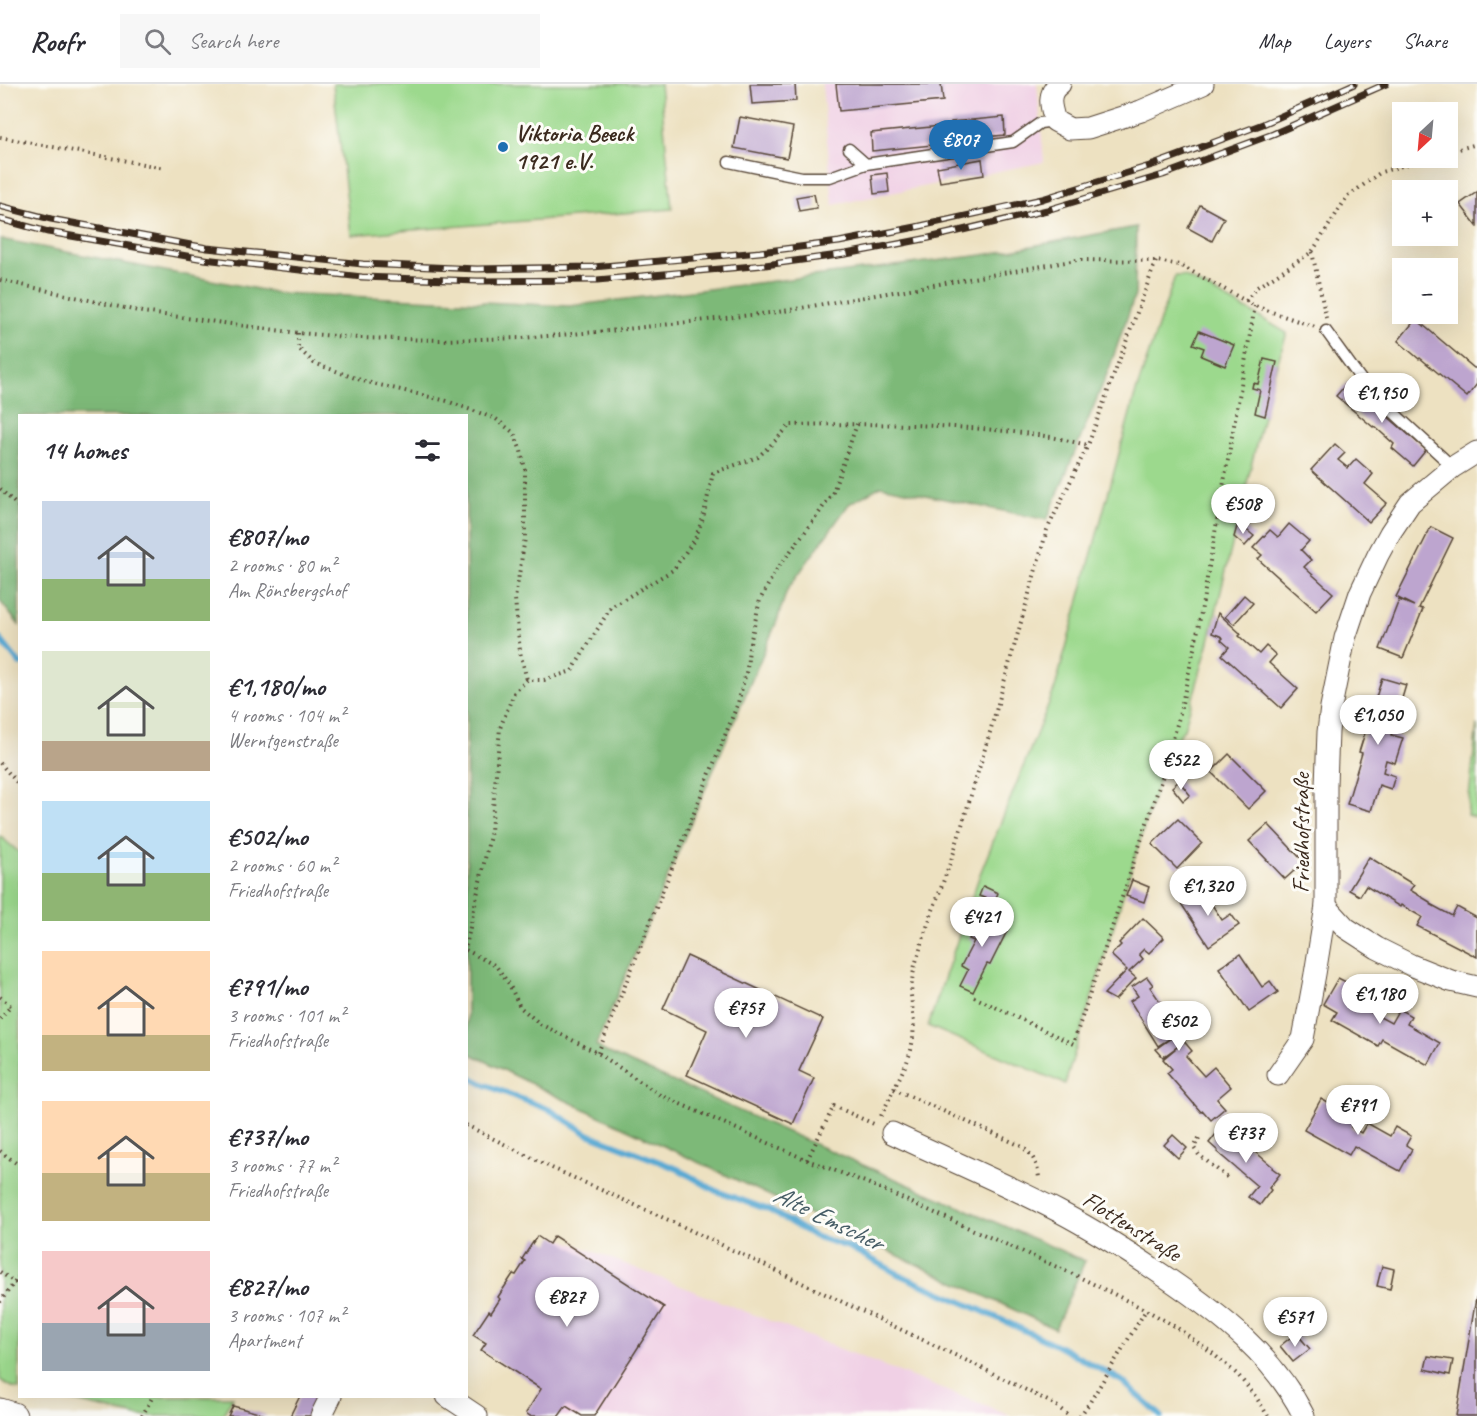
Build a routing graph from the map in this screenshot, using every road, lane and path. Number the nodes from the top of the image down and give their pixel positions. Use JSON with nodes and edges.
{"nodes":[{"id":1,"x":1060,"y":84,"type":"edge"},
{"id":2,"x":1191,"y":86,"type":"edge"},
{"id":3,"x":1055,"y":121,"type":"junction"},
{"id":4,"x":0,"y":137,"type":"edge"},
{"id":5,"x":1477,"y":144,"type":"edge"},
{"id":6,"x":849,"y":149,"type":"dead end"},
{"id":7,"x":1458,"y":149,"type":"edge"},
{"id":8,"x":729,"y":162,"type":"dead end"},
{"id":9,"x":866,"y":164,"type":"junction"},
{"id":10,"x":164,"y":168,"type":"dead end"},
{"id":11,"x":1396,"y":168,"type":"edge"},
{"id":12,"x":1312,"y":252,"type":"junction"},
{"id":13,"x":1156,"y":261,"type":"junction"},
{"id":14,"x":0,"y":280,"type":"edge"},
{"id":15,"x":1246,"y":301,"type":"junction"},
{"id":16,"x":1255,"y":306,"type":"junction"},
{"id":17,"x":1326,"y":331,"type":"junction"},
{"id":18,"x":298,"y":333,"type":"junction"},
{"id":19,"x":857,"y":424,"type":"junction"},
{"id":20,"x":1088,"y":445,"type":"junction"},
{"id":21,"x":1477,"y":452,"type":"edge"},
{"id":22,"x":1453,"y":467,"type":"junction"},
{"id":23,"x":0,"y":489,"type":"edge"},
{"id":24,"x":18,"y":506,"type":"edge"},
{"id":25,"x":527,"y":680,"type":"junction"},
{"id":26,"x":0,"y":763,"type":"edge"},
{"id":27,"x":18,"y":784,"type":"edge"},
{"id":28,"x":1326,"y":906,"type":"junction"},
{"id":29,"x":468,"y":939,"type":"edge"},
{"id":30,"x":468,"y":949,"type":"edge"},
{"id":31,"x":1477,"y":987,"type":"edge"},
{"id":32,"x":0,"y":997,"type":"edge"},
{"id":33,"x":974,"y":997,"type":"dead end"},
{"id":34,"x":0,"y":1019,"type":"edge"},
{"id":35,"x":598,"y":1053,"type":"junction"},
{"id":36,"x":1278,"y":1075,"type":"dead end"},
{"id":37,"x":894,"y":1089,"type":"junction"},
{"id":38,"x":468,"y":1126,"type":"edge"},
{"id":39,"x":892,"y":1133,"type":"dead end"},
{"id":40,"x":1199,"y":1138,"type":"dead end"},
{"id":41,"x":0,"y":1151,"type":"edge"},
{"id":42,"x":807,"y":1160,"type":"junction"},
{"id":43,"x":18,"y":1164,"type":"edge"},
{"id":44,"x":1228,"y":1178,"type":"dead end"},
{"id":45,"x":1034,"y":1199,"type":"junction"},
{"id":46,"x":0,"y":1272,"type":"edge"},
{"id":47,"x":18,"y":1277,"type":"edge"},
{"id":48,"x":14,"y":1282,"type":"junction"},
{"id":49,"x":18,"y":1285,"type":"edge"},
{"id":50,"x":0,"y":1302,"type":"edge"},
{"id":51,"x":1146,"y":1310,"type":"junction"},
{"id":52,"x":152,"y":1398,"type":"edge"},
{"id":53,"x":330,"y":1398,"type":"edge"},
{"id":54,"x":450,"y":1398,"type":"edge"},
{"id":55,"x":0,"y":1412,"type":"edge"},
{"id":56,"x":13,"y":1416,"type":"edge"},
{"id":57,"x":142,"y":1416,"type":"edge"},
{"id":58,"x":321,"y":1416,"type":"edge"},
{"id":59,"x":477,"y":1416,"type":"edge"},
{"id":60,"x":1069,"y":1416,"type":"edge"},
{"id":61,"x":1080,"y":1416,"type":"edge"},
{"id":62,"x":1268,"y":1416,"type":"edge"},
{"id":63,"x":1304,"y":1416,"type":"edge"}],
"edges":[{"from":1,"to":3,"type":"street"},
{"from":2,"to":3,"type":"street"},
{"from":3,"to":9,"type":"lane"},
{"from":4,"to":10,"type":"path"},
{"from":5,"to":7,"type":"path"},
{"from":6,"to":9,"type":"lane"},
{"from":8,"to":9,"type":"lane"},
{"from":11,"to":12,"type":"path"},
{"from":12,"to":15,"type":"path"},
{"from":12,"to":17,"type":"path"},
{"from":13,"to":15,"type":"path"},
{"from":13,"to":18,"type":"path"},
{"from":13,"to":20,"type":"path"},
{"from":14,"to":18,"type":"path"},
{"from":15,"to":16,"type":"path"},
{"from":16,"to":17,"type":"path"},
{"from":16,"to":33,"type":"path"},
{"from":17,"to":22,"type":"lane"},
{"from":18,"to":25,"type":"path"},
{"from":19,"to":20,"type":"path"},
{"from":19,"to":25,"type":"path"},
{"from":19,"to":35,"type":"path"},
{"from":20,"to":37,"type":"path"},
{"from":21,"to":22,"type":"street","name":"Friedhofstraße"},
{"from":22,"to":28,"type":"street","name":"Friedhofstraße"},
{"from":23,"to":24,"type":"path"},
{"from":25,"to":29,"type":"path"},
{"from":26,"to":27,"type":"path"},
{"from":28,"to":31,"type":"street"},
{"from":28,"to":36,"type":"street","name":"Friedhofstraße"},
{"from":30,"to":35,"type":"path"},
{"from":32,"to":34,"type":"path"},
{"from":35,"to":42,"type":"path"},
{"from":37,"to":42,"type":"path"},
{"from":37,"to":45,"type":"path"},
{"from":38,"to":60,"type":"path"},
{"from":39,"to":45,"type":"street","name":"Flottenstraße"},
{"from":40,"to":44,"type":"path"},
{"from":41,"to":43,"type":"path"},
{"from":42,"to":51,"type":"path"},
{"from":45,"to":63,"type":"street","name":"Flottenstraße"},
{"from":46,"to":48,"type":"path"},
{"from":47,"to":48,"type":"path"},
{"from":48,"to":49,"type":"path"},
{"from":48,"to":50,"type":"path"},
{"from":51,"to":61,"type":"path"},
{"from":51,"to":62,"type":"path"},
{"from":52,"to":57,"type":"path"},
{"from":53,"to":58,"type":"street"},
{"from":54,"to":59,"type":"street"},
{"from":55,"to":56,"type":"street"}]}
